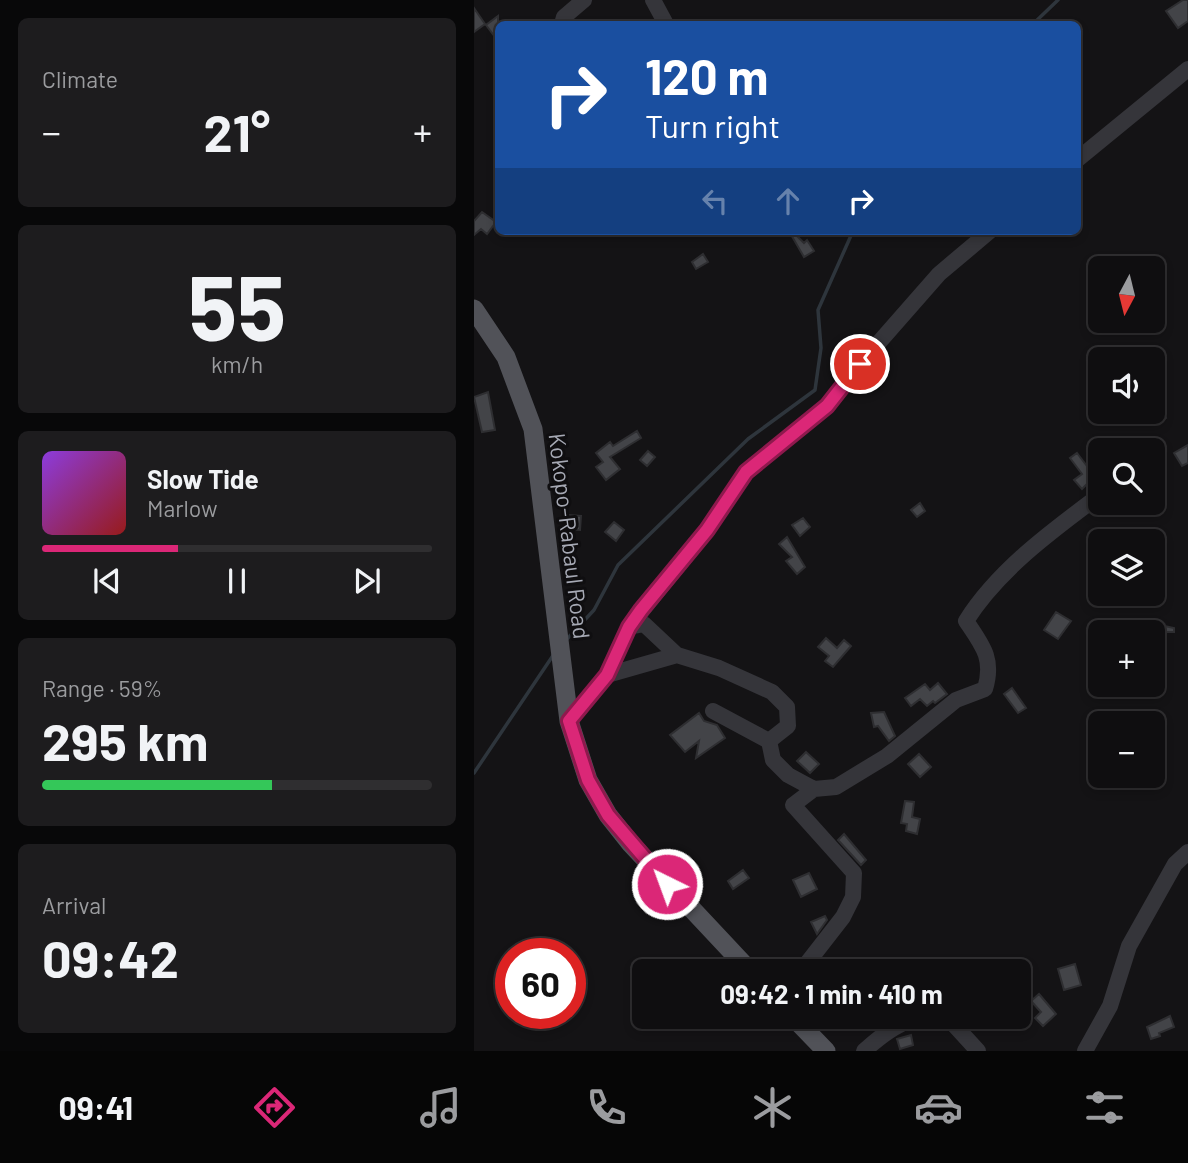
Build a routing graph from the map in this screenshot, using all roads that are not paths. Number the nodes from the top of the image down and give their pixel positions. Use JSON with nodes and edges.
{"nodes":[{"id":1,"x":584,"y":0,"type":"edge"},
{"id":2,"x":653,"y":0,"type":"edge"},
{"id":3,"x":563,"y":21,"type":"edge"},
{"id":4,"x":664,"y":21,"type":"edge"},
{"id":5,"x":1188,"y":69,"type":"edge"},
{"id":6,"x":1081,"y":157,"type":"edge"},
{"id":7,"x":985,"y":235,"type":"edge"},
{"id":8,"x":474,"y":309,"type":"edge"},
{"id":9,"x":1088,"y":504,"type":"edge"},
{"id":10,"x":629,"y":627,"type":"junction"},
{"id":11,"x":677,"y":655,"type":"junction"},
{"id":12,"x":607,"y":675,"type":"junction"},
{"id":13,"x":713,"y":711,"type":"dead end"},
{"id":14,"x":569,"y":721,"type":"junction"},
{"id":15,"x":769,"y":741,"type":"junction"},
{"id":16,"x":814,"y":789,"type":"junction"},
{"id":17,"x":1188,"y":851,"type":"edge"},
{"id":18,"x":738,"y":959,"type":"edge"},
{"id":19,"x":810,"y":959,"type":"edge"},
{"id":20,"x":805,"y":1029,"type":"edge"},
{"id":21,"x":893,"y":1029,"type":"edge"},
{"id":22,"x":958,"y":1029,"type":"edge"},
{"id":23,"x":826,"y":1051,"type":"edge"},
{"id":24,"x":864,"y":1051,"type":"edge"},
{"id":25,"x":978,"y":1051,"type":"edge"},
{"id":26,"x":1085,"y":1051,"type":"edge"}],
"edges":[{"from":1,"to":3,"type":"street"},
{"from":2,"to":4,"type":"street"},
{"from":5,"to":6,"type":"street"},
{"from":7,"to":10,"type":"street"},
{"from":8,"to":14,"type":"main road","name":"Kokopo-Rabaul Road"},
{"from":9,"to":16,"type":"street"},
{"from":10,"to":11,"type":"street"},
{"from":10,"to":12,"type":"street"},
{"from":11,"to":12,"type":"street"},
{"from":11,"to":15,"type":"street"},
{"from":12,"to":14,"type":"street"},
{"from":13,"to":15,"type":"street"},
{"from":14,"to":18,"type":"main road","name":"Kokopo-Rabaul Road"},
{"from":15,"to":16,"type":"street"},
{"from":16,"to":19,"type":"street"},
{"from":17,"to":26,"type":"street"},
{"from":20,"to":23,"type":"main road"},
{"from":21,"to":24,"type":"street"},
{"from":22,"to":25,"type":"street"}]}
